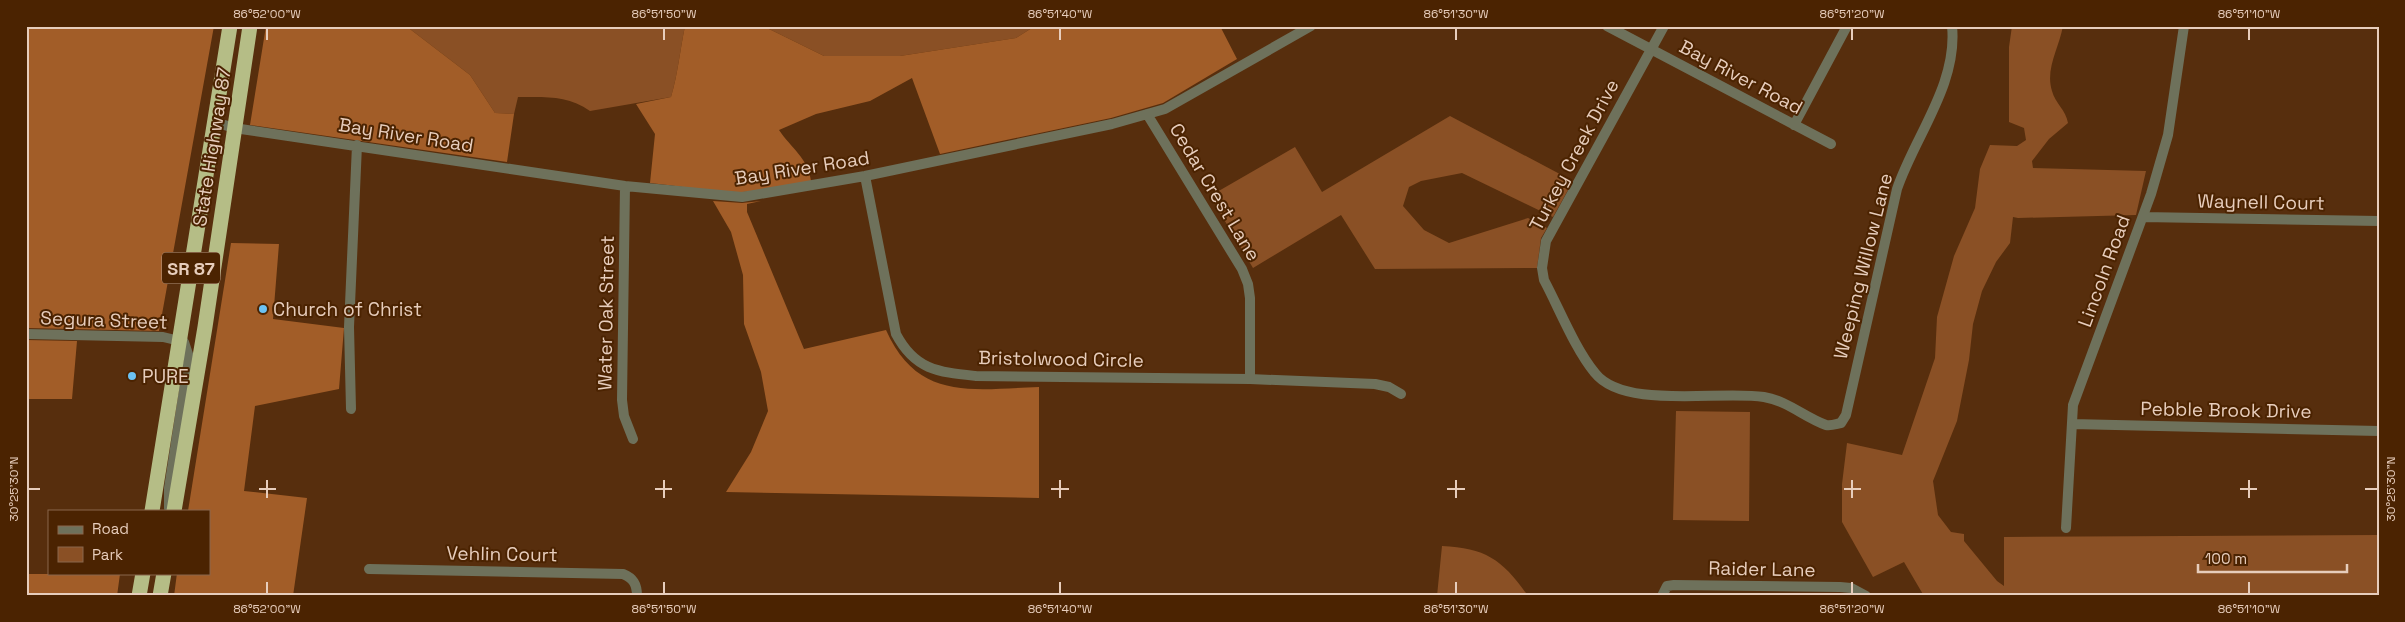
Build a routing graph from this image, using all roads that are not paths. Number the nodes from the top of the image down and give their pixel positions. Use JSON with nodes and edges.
{"nodes":[{"id":1,"x":230,"y":26,"type":"edge"},
{"id":2,"x":250,"y":26,"type":"edge"},
{"id":3,"x":1311,"y":26,"type":"edge"},
{"id":4,"x":1607,"y":26,"type":"edge"},
{"id":5,"x":1664,"y":26,"type":"edge"},
{"id":6,"x":1847,"y":26,"type":"edge"},
{"id":7,"x":1952,"y":26,"type":"edge"},
{"id":8,"x":2184,"y":26,"type":"edge"},
{"id":9,"x":1651,"y":49,"type":"junction"},
{"id":10,"x":1147,"y":114,"type":"junction"},
{"id":11,"x":215,"y":122,"type":"junction"},
{"id":12,"x":1794,"y":125,"type":"junction"},
{"id":13,"x":234,"y":128,"type":"junction"},
{"id":14,"x":1831,"y":144,"type":"dead end"},
{"id":15,"x":357,"y":145,"type":"junction"},
{"id":16,"x":865,"y":176,"type":"junction"},
{"id":17,"x":625,"y":186,"type":"junction"},
{"id":18,"x":2143,"y":217,"type":"junction"},
{"id":19,"x":2379,"y":221,"type":"edge"},
{"id":20,"x":26,"y":334,"type":"edge"},
{"id":21,"x":179,"y":341,"type":"junction"},
{"id":22,"x":1250,"y":379,"type":"junction"},
{"id":23,"x":1401,"y":394,"type":"dead end"},
{"id":24,"x":351,"y":409,"type":"dead end"},
{"id":25,"x":2072,"y":424,"type":"junction"},
{"id":26,"x":1834,"y":425,"type":"joint"},
{"id":27,"x":2379,"y":431,"type":"edge"},
{"id":28,"x":633,"y":438,"type":"dead end"},
{"id":29,"x":152,"y":510,"type":"edge"},
{"id":30,"x":169,"y":510,"type":"edge"},
{"id":31,"x":174,"y":510,"type":"edge"},
{"id":32,"x":2066,"y":528,"type":"dead end"},
{"id":33,"x":369,"y":569,"type":"dead end"},
{"id":34,"x":142,"y":574,"type":"edge"},
{"id":35,"x":164,"y":574,"type":"edge"},
{"id":36,"x":139,"y":596,"type":"edge"},
{"id":37,"x":160,"y":596,"type":"edge"},
{"id":38,"x":637,"y":596,"type":"edge"},
{"id":39,"x":1662,"y":596,"type":"edge"},
{"id":40,"x":1866,"y":596,"type":"edge"}],
"edges":[{"from":1,"to":11,"type":"highway","number":"SR 87"},
{"from":2,"to":13,"type":"highway","name":"State Highway 87","number":"SR 87"},
{"from":3,"to":10,"type":"street","name":"Bay River Road"},
{"from":4,"to":9,"type":"street","name":"Bay River Road"},
{"from":5,"to":9,"type":"street","name":"Turkey Creek Drive"},
{"from":6,"to":12,"type":"street"},
{"from":7,"to":26,"type":"street","name":"Weeping Willow Lane"},
{"from":8,"to":18,"type":"street","name":"Lincoln Road"},
{"from":9,"to":12,"type":"street","name":"Bay River Road"},
{"from":9,"to":26,"type":"street","name":"Turkey Creek Drive"},
{"from":10,"to":16,"type":"street","name":"Bay River Road"},
{"from":10,"to":22,"type":"street","name":"Cedar Crest Lane"},
{"from":11,"to":13,"type":"street","name":"Bay River Road"},
{"from":11,"to":21,"type":"highway","number":"SR 87"},
{"from":12,"to":14,"type":"street","name":"Bay River Road"},
{"from":13,"to":15,"type":"street","name":"Bay River Road"},
{"from":13,"to":31,"type":"highway","name":"State Highway 87","number":"SR 87"},
{"from":15,"to":17,"type":"street","name":"Bay River Road"},
{"from":15,"to":24,"type":"street"},
{"from":16,"to":17,"type":"street","name":"Bay River Road"},
{"from":16,"to":22,"type":"street","name":"Bristolwood Circle"},
{"from":17,"to":28,"type":"street","name":"Water Oak Street"},
{"from":18,"to":19,"type":"street","name":"Waynell Court"},
{"from":18,"to":25,"type":"street","name":"Lincoln Road"},
{"from":20,"to":21,"type":"street","name":"Segura Street"},
{"from":21,"to":29,"type":"highway","number":"SR 87"},
{"from":21,"to":30,"type":"street"},
{"from":22,"to":23,"type":"street","name":"Bristolwood Circle"},
{"from":25,"to":27,"type":"street","name":"Pebble Brook Drive"},
{"from":25,"to":32,"type":"street","name":"Lincoln Road"},
{"from":33,"to":38,"type":"street","name":"Vehlin Court"},
{"from":34,"to":36,"type":"highway"},
{"from":35,"to":37,"type":"highway"},
{"from":39,"to":40,"type":"street","name":"Raider Lane"}]}
